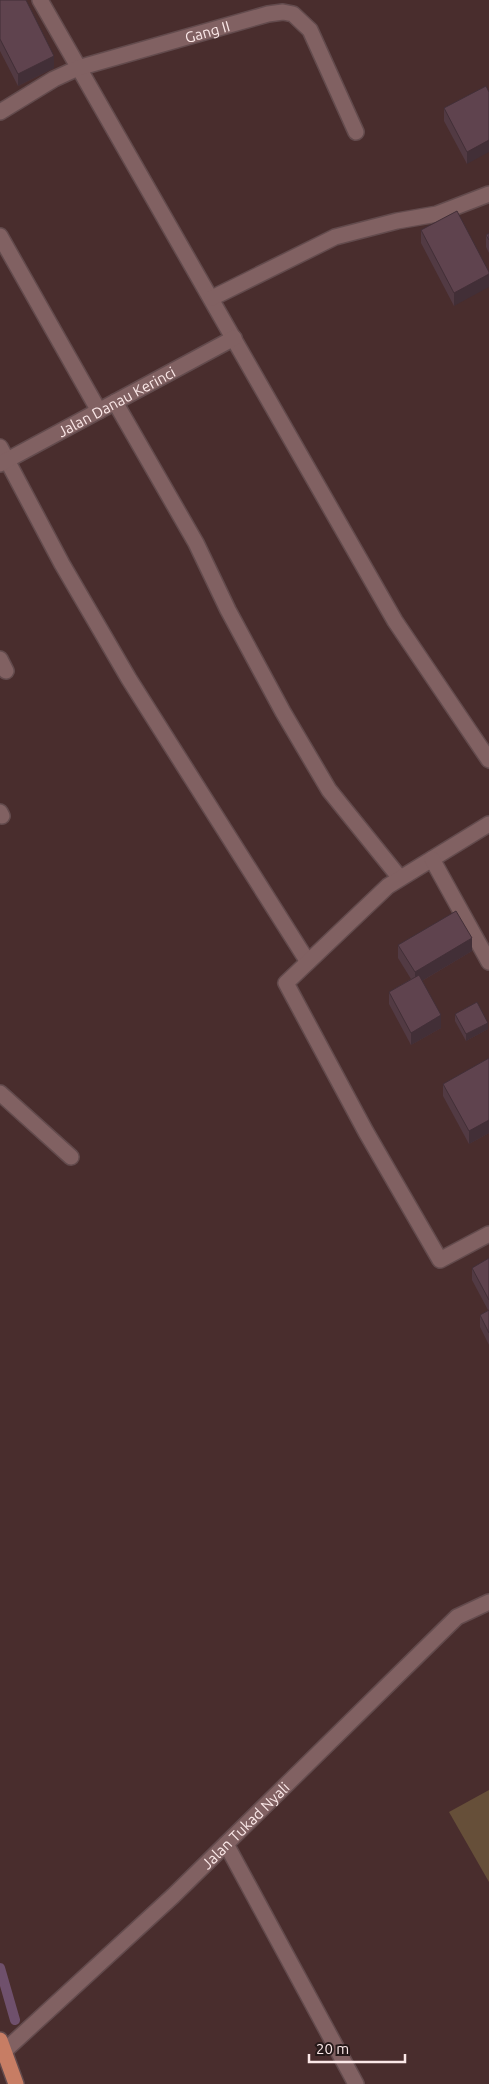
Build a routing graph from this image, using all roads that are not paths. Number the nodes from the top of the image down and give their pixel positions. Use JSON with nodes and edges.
{"nodes":[{"id":1,"x":40,"y":0,"type":"edge"},
{"id":2,"x":78,"y":68,"type":"junction"},
{"id":3,"x":0,"y":112,"type":"edge"},
{"id":4,"x":356,"y":132,"type":"dead end"},
{"id":5,"x":489,"y":194,"type":"edge"},
{"id":6,"x":0,"y":236,"type":"edge"},
{"id":7,"x":212,"y":298,"type":"junction"},
{"id":8,"x":234,"y":338,"type":"junction"},
{"id":9,"x":115,"y":402,"type":"junction"},
{"id":10,"x":100,"y":412,"type":"junction"},
{"id":11,"x":3,"y":457,"type":"edge"},
{"id":12,"x":489,"y":760,"type":"edge"},
{"id":13,"x":489,"y":824,"type":"edge"},
{"id":14,"x":432,"y":859,"type":"junction"},
{"id":15,"x":400,"y":878,"type":"junction"},
{"id":16,"x":308,"y":962,"type":"junction"},
{"id":17,"x":489,"y":962,"type":"edge"},
{"id":18,"x":0,"y":1093,"type":"edge"},
{"id":19,"x":70,"y":1157,"type":"dead end"},
{"id":20,"x":489,"y":1234,"type":"edge"},
{"id":21,"x":489,"y":1602,"type":"edge"},
{"id":22,"x":226,"y":1844,"type":"junction"},
{"id":23,"x":1,"y":2049,"type":"edge"},
{"id":24,"x":16,"y":2084,"type":"edge"},
{"id":25,"x":356,"y":2084,"type":"edge"}],
"edges":[{"from":1,"to":2,"type":"street"},
{"from":2,"to":3,"type":"street","name":"Gang II"},
{"from":2,"to":4,"type":"street","name":"Gang II"},
{"from":2,"to":7,"type":"street"},
{"from":5,"to":7,"type":"street"},
{"from":6,"to":10,"type":"street"},
{"from":7,"to":8,"type":"street"},
{"from":8,"to":9,"type":"street","name":"Jalan Danau Kerinci"},
{"from":8,"to":12,"type":"street"},
{"from":9,"to":10,"type":"street","name":"Jalan Danau Kerinci"},
{"from":9,"to":15,"type":"street"},
{"from":10,"to":11,"type":"street","name":"Jalan Danau Kerinci"},
{"from":11,"to":16,"type":"street"},
{"from":13,"to":14,"type":"street"},
{"from":14,"to":15,"type":"street"},
{"from":14,"to":17,"type":"street"},
{"from":15,"to":16,"type":"street"},
{"from":16,"to":20,"type":"street"},
{"from":18,"to":19,"type":"street"},
{"from":21,"to":22,"type":"street","name":"Jalan Tukad Nyali"},
{"from":22,"to":23,"type":"street","name":"Jalan Tukad Nyali"},
{"from":22,"to":25,"type":"street"},
{"from":23,"to":24,"type":"main road"}]}
